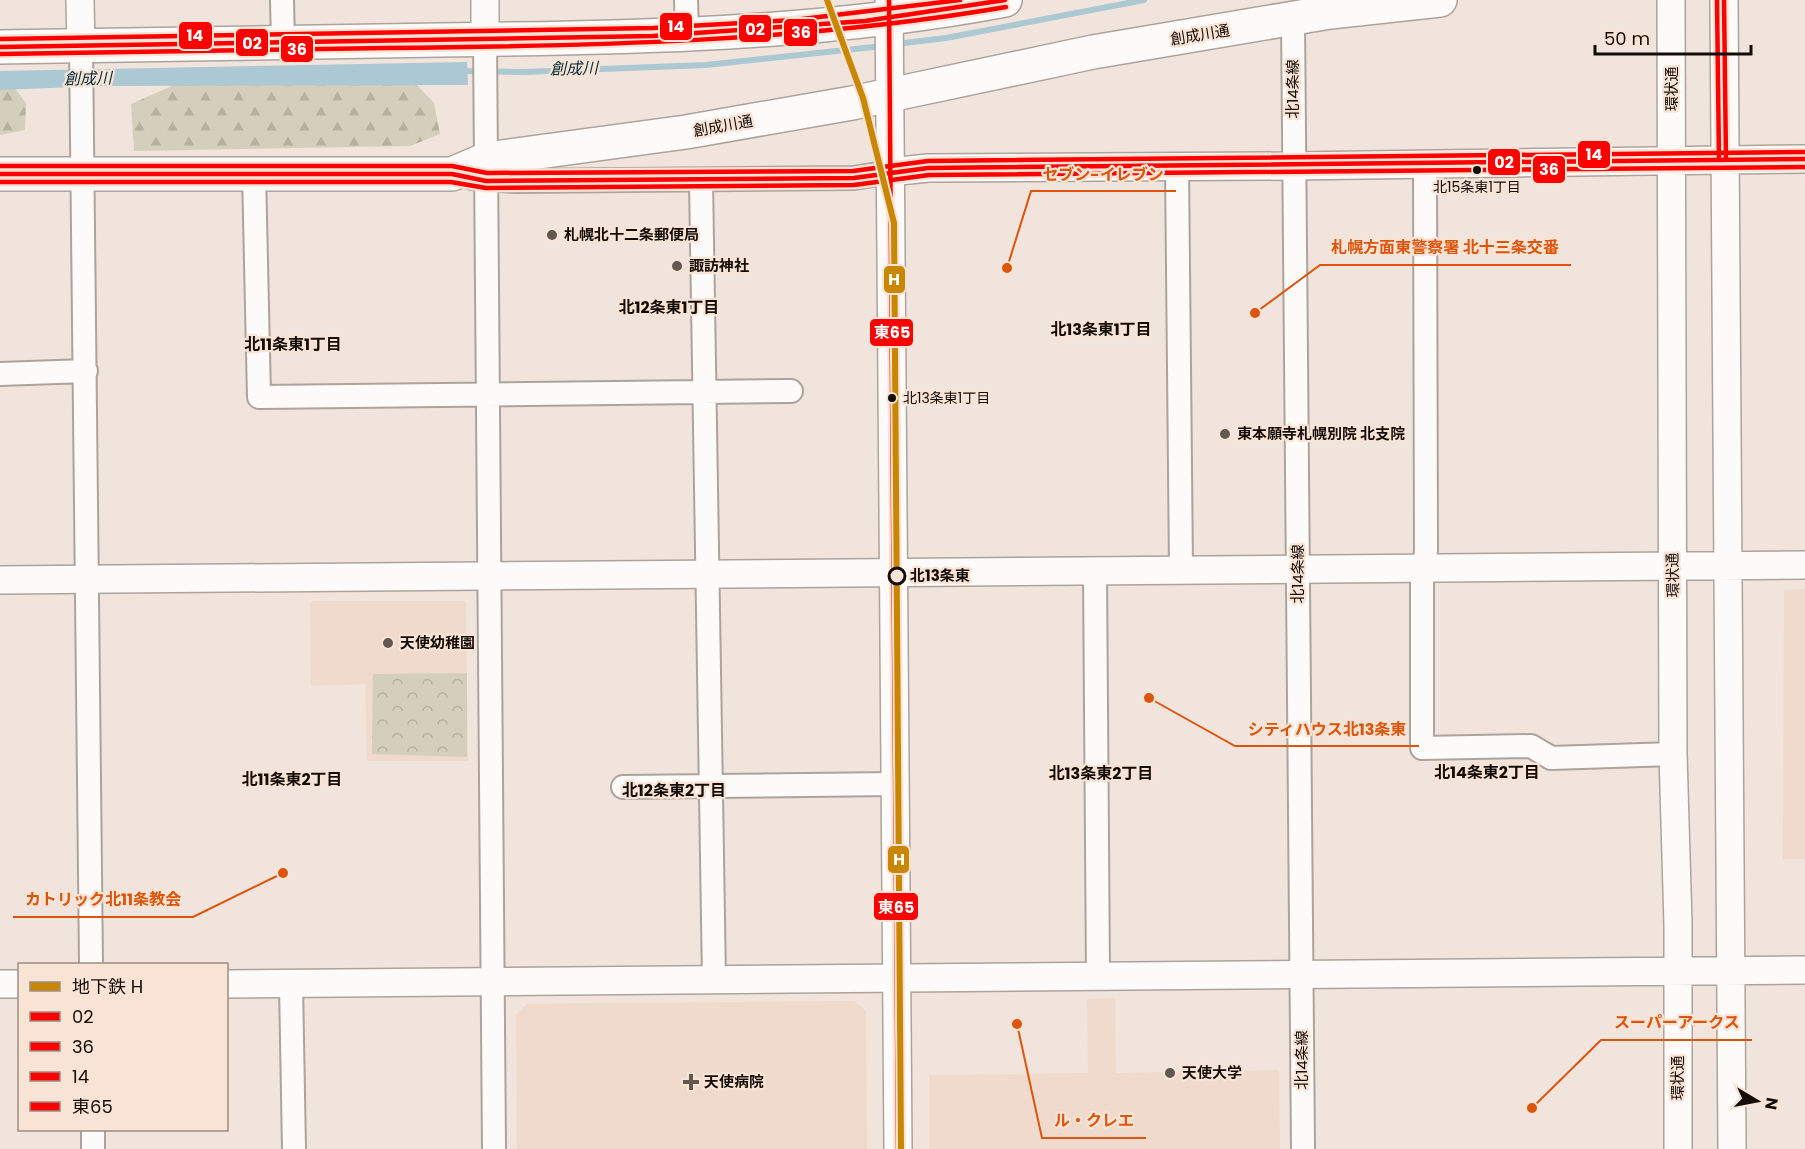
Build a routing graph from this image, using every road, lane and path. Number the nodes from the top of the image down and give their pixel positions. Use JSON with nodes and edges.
{"nodes":[{"id":1,"x":81,"y":0,"type":"edge"},
{"id":2,"x":282,"y":0,"type":"edge"},
{"id":3,"x":485,"y":0,"type":"edge"},
{"id":4,"x":686,"y":0,"type":"edge"},
{"id":5,"x":1005,"y":0,"type":"edge"},
{"id":6,"x":1440,"y":0,"type":"edge"},
{"id":7,"x":1671,"y":0,"type":"edge"},
{"id":8,"x":1724,"y":0,"type":"edge"},
{"id":9,"x":1293,"y":9,"type":"edge"},
{"id":10,"x":889,"y":19,"type":"edge"},
{"id":11,"x":687,"y":33,"type":"junction"},
{"id":12,"x":283,"y":43,"type":"junction"},
{"id":13,"x":0,"y":46,"type":"edge"},
{"id":14,"x":485,"y":50,"type":"junction"},
{"id":15,"x":81,"y":56,"type":"junction"},
{"id":16,"x":890,"y":80,"type":"junction"},
{"id":17,"x":1805,"y":159,"type":"edge"},
{"id":18,"x":1672,"y":160,"type":"junction"},
{"id":19,"x":1726,"y":160,"type":"junction"},
{"id":20,"x":1425,"y":164,"type":"junction"},
{"id":21,"x":1177,"y":166,"type":"junction"},
{"id":22,"x":1294,"y":166,"type":"junction"},
{"id":23,"x":486,"y":170,"type":"junction"},
{"id":24,"x":254,"y":172,"type":"junction"},
{"id":25,"x":890,"y":172,"type":"junction"},
{"id":26,"x":0,"y":174,"type":"edge"},
{"id":27,"x":82,"y":174,"type":"junction"},
{"id":28,"x":701,"y":180,"type":"junction"},
{"id":29,"x":86,"y":372,"type":"junction"},
{"id":30,"x":0,"y":374,"type":"edge"},
{"id":31,"x":791,"y":391,"type":"dead end"},
{"id":32,"x":706,"y":393,"type":"junction"},
{"id":33,"x":488,"y":396,"type":"junction"},
{"id":34,"x":1729,"y":565,"type":"junction"},
{"id":35,"x":1805,"y":565,"type":"edge"},
{"id":36,"x":1672,"y":566,"type":"junction"},
{"id":37,"x":1422,"y":568,"type":"junction"},
{"id":38,"x":1182,"y":569,"type":"junction"},
{"id":39,"x":1298,"y":570,"type":"junction"},
{"id":40,"x":1095,"y":571,"type":"junction"},
{"id":41,"x":894,"y":572,"type":"junction"},
{"id":42,"x":708,"y":573,"type":"junction"},
{"id":43,"x":490,"y":577,"type":"junction"},
{"id":44,"x":86,"y":579,"type":"junction"},
{"id":45,"x":0,"y":580,"type":"edge"},
{"id":46,"x":1673,"y":754,"type":"junction"},
{"id":47,"x":895,"y":784,"type":"junction"},
{"id":48,"x":710,"y":786,"type":"junction"},
{"id":49,"x":623,"y":787,"type":"dead end"},
{"id":50,"x":91,"y":963,"type":"edge"},
{"id":51,"x":1805,"y":970,"type":"edge"},
{"id":52,"x":1677,"y":971,"type":"junction"},
{"id":53,"x":1730,"y":971,"type":"junction"},
{"id":54,"x":1301,"y":974,"type":"junction"},
{"id":55,"x":1098,"y":975,"type":"junction"},
{"id":56,"x":896,"y":977,"type":"junction"},
{"id":57,"x":714,"y":979,"type":"junction"},
{"id":58,"x":493,"y":982,"type":"junction"},
{"id":59,"x":0,"y":984,"type":"edge"},
{"id":60,"x":18,"y":984,"type":"edge"},
{"id":61,"x":228,"y":984,"type":"edge"},
{"id":62,"x":291,"y":984,"type":"junction"},
{"id":63,"x":93,"y":1131,"type":"edge"},
{"id":64,"x":93,"y":1149,"type":"edge"},
{"id":65,"x":294,"y":1149,"type":"edge"},
{"id":66,"x":494,"y":1149,"type":"edge"},
{"id":67,"x":898,"y":1149,"type":"edge"},
{"id":68,"x":1303,"y":1149,"type":"edge"},
{"id":69,"x":1678,"y":1149,"type":"edge"},
{"id":70,"x":1732,"y":1149,"type":"edge"}],
"edges":[{"from":1,"to":15,"type":"street"},
{"from":2,"to":12,"type":"street"},
{"from":3,"to":14,"type":"street"},
{"from":4,"to":11,"type":"street"},
{"from":5,"to":10,"type":"highway"},
{"from":6,"to":9,"type":"highway","name":"創成川通"},
{"from":7,"to":18,"type":"street","name":"環状通"},
{"from":8,"to":19,"type":"street"},
{"from":9,"to":16,"type":"highway","name":"創成川通"},
{"from":9,"to":22,"type":"street","name":"北14条線"},
{"from":10,"to":11,"type":"highway"},
{"from":10,"to":16,"type":"street"},
{"from":11,"to":14,"type":"highway"},
{"from":12,"to":14,"type":"highway"},
{"from":12,"to":15,"type":"highway"},
{"from":13,"to":15,"type":"highway"},
{"from":14,"to":23,"type":"street"},
{"from":15,"to":27,"type":"street"},
{"from":16,"to":23,"type":"highway","name":"創成川通"},
{"from":16,"to":25,"type":"street"},
{"from":17,"to":19,"type":"street"},
{"from":18,"to":19,"type":"street"},
{"from":18,"to":20,"type":"street"},
{"from":18,"to":36,"type":"street","name":"環状通"},
{"from":19,"to":34,"type":"street"},
{"from":20,"to":22,"type":"street"},
{"from":20,"to":37,"type":"street"},
{"from":21,"to":22,"type":"street"},
{"from":21,"to":25,"type":"street"},
{"from":21,"to":38,"type":"street"},
{"from":22,"to":39,"type":"street","name":"北14条線"},
{"from":23,"to":24,"type":"highway","name":"創成川通"},
{"from":23,"to":28,"type":"street"},
{"from":23,"to":33,"type":"street"},
{"from":24,"to":27,"type":"highway","name":"創成川通"},
{"from":24,"to":33,"type":"street"},
{"from":25,"to":28,"type":"street"},
{"from":25,"to":41,"type":"street"},
{"from":26,"to":27,"type":"highway","name":"創成川通"},
{"from":27,"to":29,"type":"street"},
{"from":28,"to":32,"type":"street"},
{"from":29,"to":30,"type":"street"},
{"from":29,"to":44,"type":"street"},
{"from":31,"to":32,"type":"street"},
{"from":32,"to":33,"type":"street"},
{"from":32,"to":42,"type":"street"},
{"from":33,"to":43,"type":"street"},
{"from":34,"to":35,"type":"street"},
{"from":34,"to":36,"type":"street"},
{"from":34,"to":53,"type":"street"},
{"from":36,"to":37,"type":"street"},
{"from":36,"to":46,"type":"street","name":"環状通"},
{"from":37,"to":39,"type":"street"},
{"from":37,"to":46,"type":"street"},
{"from":38,"to":39,"type":"street"},
{"from":38,"to":40,"type":"street"},
{"from":39,"to":54,"type":"street","name":"北14条線"},
{"from":40,"to":41,"type":"street"},
{"from":40,"to":55,"type":"street"},
{"from":41,"to":42,"type":"street"},
{"from":41,"to":47,"type":"street"},
{"from":42,"to":43,"type":"street"},
{"from":42,"to":48,"type":"street"},
{"from":43,"to":44,"type":"street"},
{"from":43,"to":58,"type":"street"},
{"from":44,"to":45,"type":"street"},
{"from":44,"to":50,"type":"street"},
{"from":46,"to":52,"type":"street","name":"環状通"},
{"from":47,"to":48,"type":"street"},
{"from":47,"to":56,"type":"street"},
{"from":48,"to":49,"type":"street"},
{"from":48,"to":57,"type":"street"},
{"from":51,"to":53,"type":"street"},
{"from":52,"to":53,"type":"street"},
{"from":52,"to":54,"type":"street"},
{"from":52,"to":69,"type":"street","name":"環状通"},
{"from":53,"to":70,"type":"street"},
{"from":54,"to":55,"type":"street"},
{"from":54,"to":68,"type":"street","name":"北14条線"},
{"from":55,"to":56,"type":"street"},
{"from":56,"to":57,"type":"street"},
{"from":56,"to":67,"type":"street"},
{"from":57,"to":58,"type":"street"},
{"from":58,"to":62,"type":"street"},
{"from":58,"to":66,"type":"street"},
{"from":59,"to":60,"type":"street"},
{"from":61,"to":62,"type":"street"},
{"from":62,"to":65,"type":"street"},
{"from":63,"to":64,"type":"street"}]}
